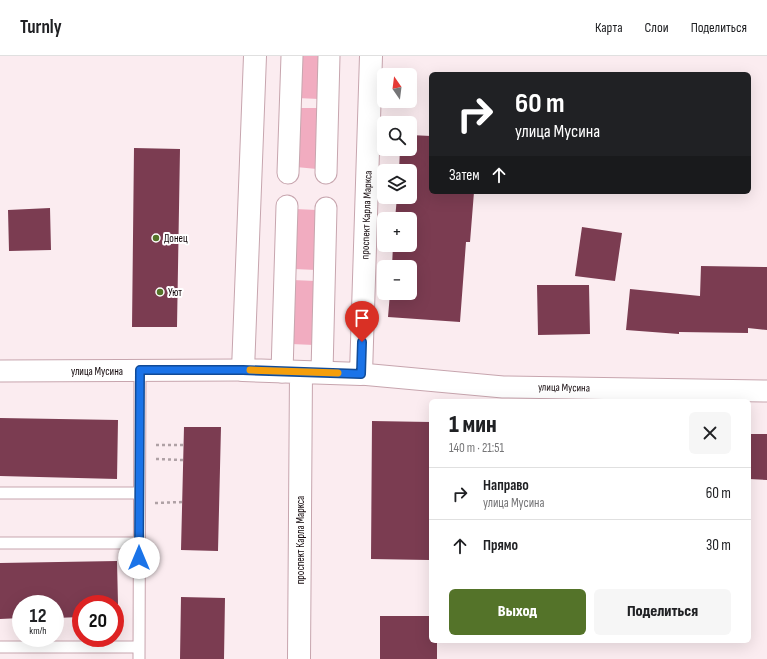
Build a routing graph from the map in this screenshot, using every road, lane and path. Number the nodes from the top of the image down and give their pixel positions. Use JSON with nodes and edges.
{"nodes":[{"id":1,"x":255,"y":56,"type":"edge"},
{"id":2,"x":292,"y":56,"type":"edge"},
{"id":3,"x":328,"y":56,"type":"edge"},
{"id":4,"x":371,"y":56,"type":"edge"},
{"id":5,"x":288,"y":173,"type":"dead end"},
{"id":6,"x":326,"y":173,"type":"dead end"},
{"id":7,"x":287,"y":206,"type":"dead end"},
{"id":8,"x":326,"y":208,"type":"dead end"},
{"id":9,"x":140,"y":370,"type":"junction"},
{"id":10,"x":243,"y":370,"type":"junction"},
{"id":11,"x":0,"y":371,"type":"edge"},
{"id":12,"x":291,"y":372,"type":"junction"},
{"id":13,"x":322,"y":372,"type":"junction"},
{"id":14,"x":361,"y":374,"type":"junction"},
{"id":15,"x":767,"y":391,"type":"edge"},
{"id":16,"x":139,"y":445,"type":"junction"},
{"id":17,"x":184,"y":445,"type":"dead end"},
{"id":18,"x":139,"y":459,"type":"junction"},
{"id":19,"x":183,"y":460,"type":"dead end"},
{"id":20,"x":0,"y":493,"type":"edge"},
{"id":21,"x":139,"y":498,"type":"junction"},
{"id":22,"x":183,"y":502,"type":"dead end"},
{"id":23,"x":0,"y":543,"type":"edge"},
{"id":24,"x":139,"y":544,"type":"junction"},
{"id":25,"x":0,"y":647,"type":"edge"},
{"id":26,"x":139,"y":647,"type":"junction"},
{"id":27,"x":139,"y":659,"type":"edge"},
{"id":28,"x":299,"y":659,"type":"edge"}],
"edges":[{"from":1,"to":10,"type":"street"},
{"from":2,"to":5,"type":"street"},
{"from":3,"to":6,"type":"street"},
{"from":4,"to":14,"type":"street","name":"проспект Карла Маркса"},
{"from":7,"to":12,"type":"street","name":"проспект Карла Маркса"},
{"from":8,"to":13,"type":"street"},
{"from":9,"to":10,"type":"street","name":"улица Мусина"},
{"from":9,"to":11,"type":"street","name":"улица Мусина"},
{"from":9,"to":16,"type":"lane"},
{"from":10,"to":12,"type":"street"},
{"from":12,"to":13,"type":"street"},
{"from":12,"to":28,"type":"street","name":"проспект Карла Маркса"},
{"from":13,"to":14,"type":"street"},
{"from":14,"to":15,"type":"street","name":"улица Мусина"},
{"from":16,"to":17,"type":"path"},
{"from":16,"to":18,"type":"lane"},
{"from":18,"to":19,"type":"path"},
{"from":18,"to":21,"type":"lane"},
{"from":20,"to":21,"type":"lane"},
{"from":21,"to":22,"type":"path"},
{"from":21,"to":24,"type":"lane"},
{"from":23,"to":24,"type":"lane"},
{"from":24,"to":26,"type":"lane"},
{"from":25,"to":26,"type":"lane"},
{"from":26,"to":27,"type":"lane"}]}
